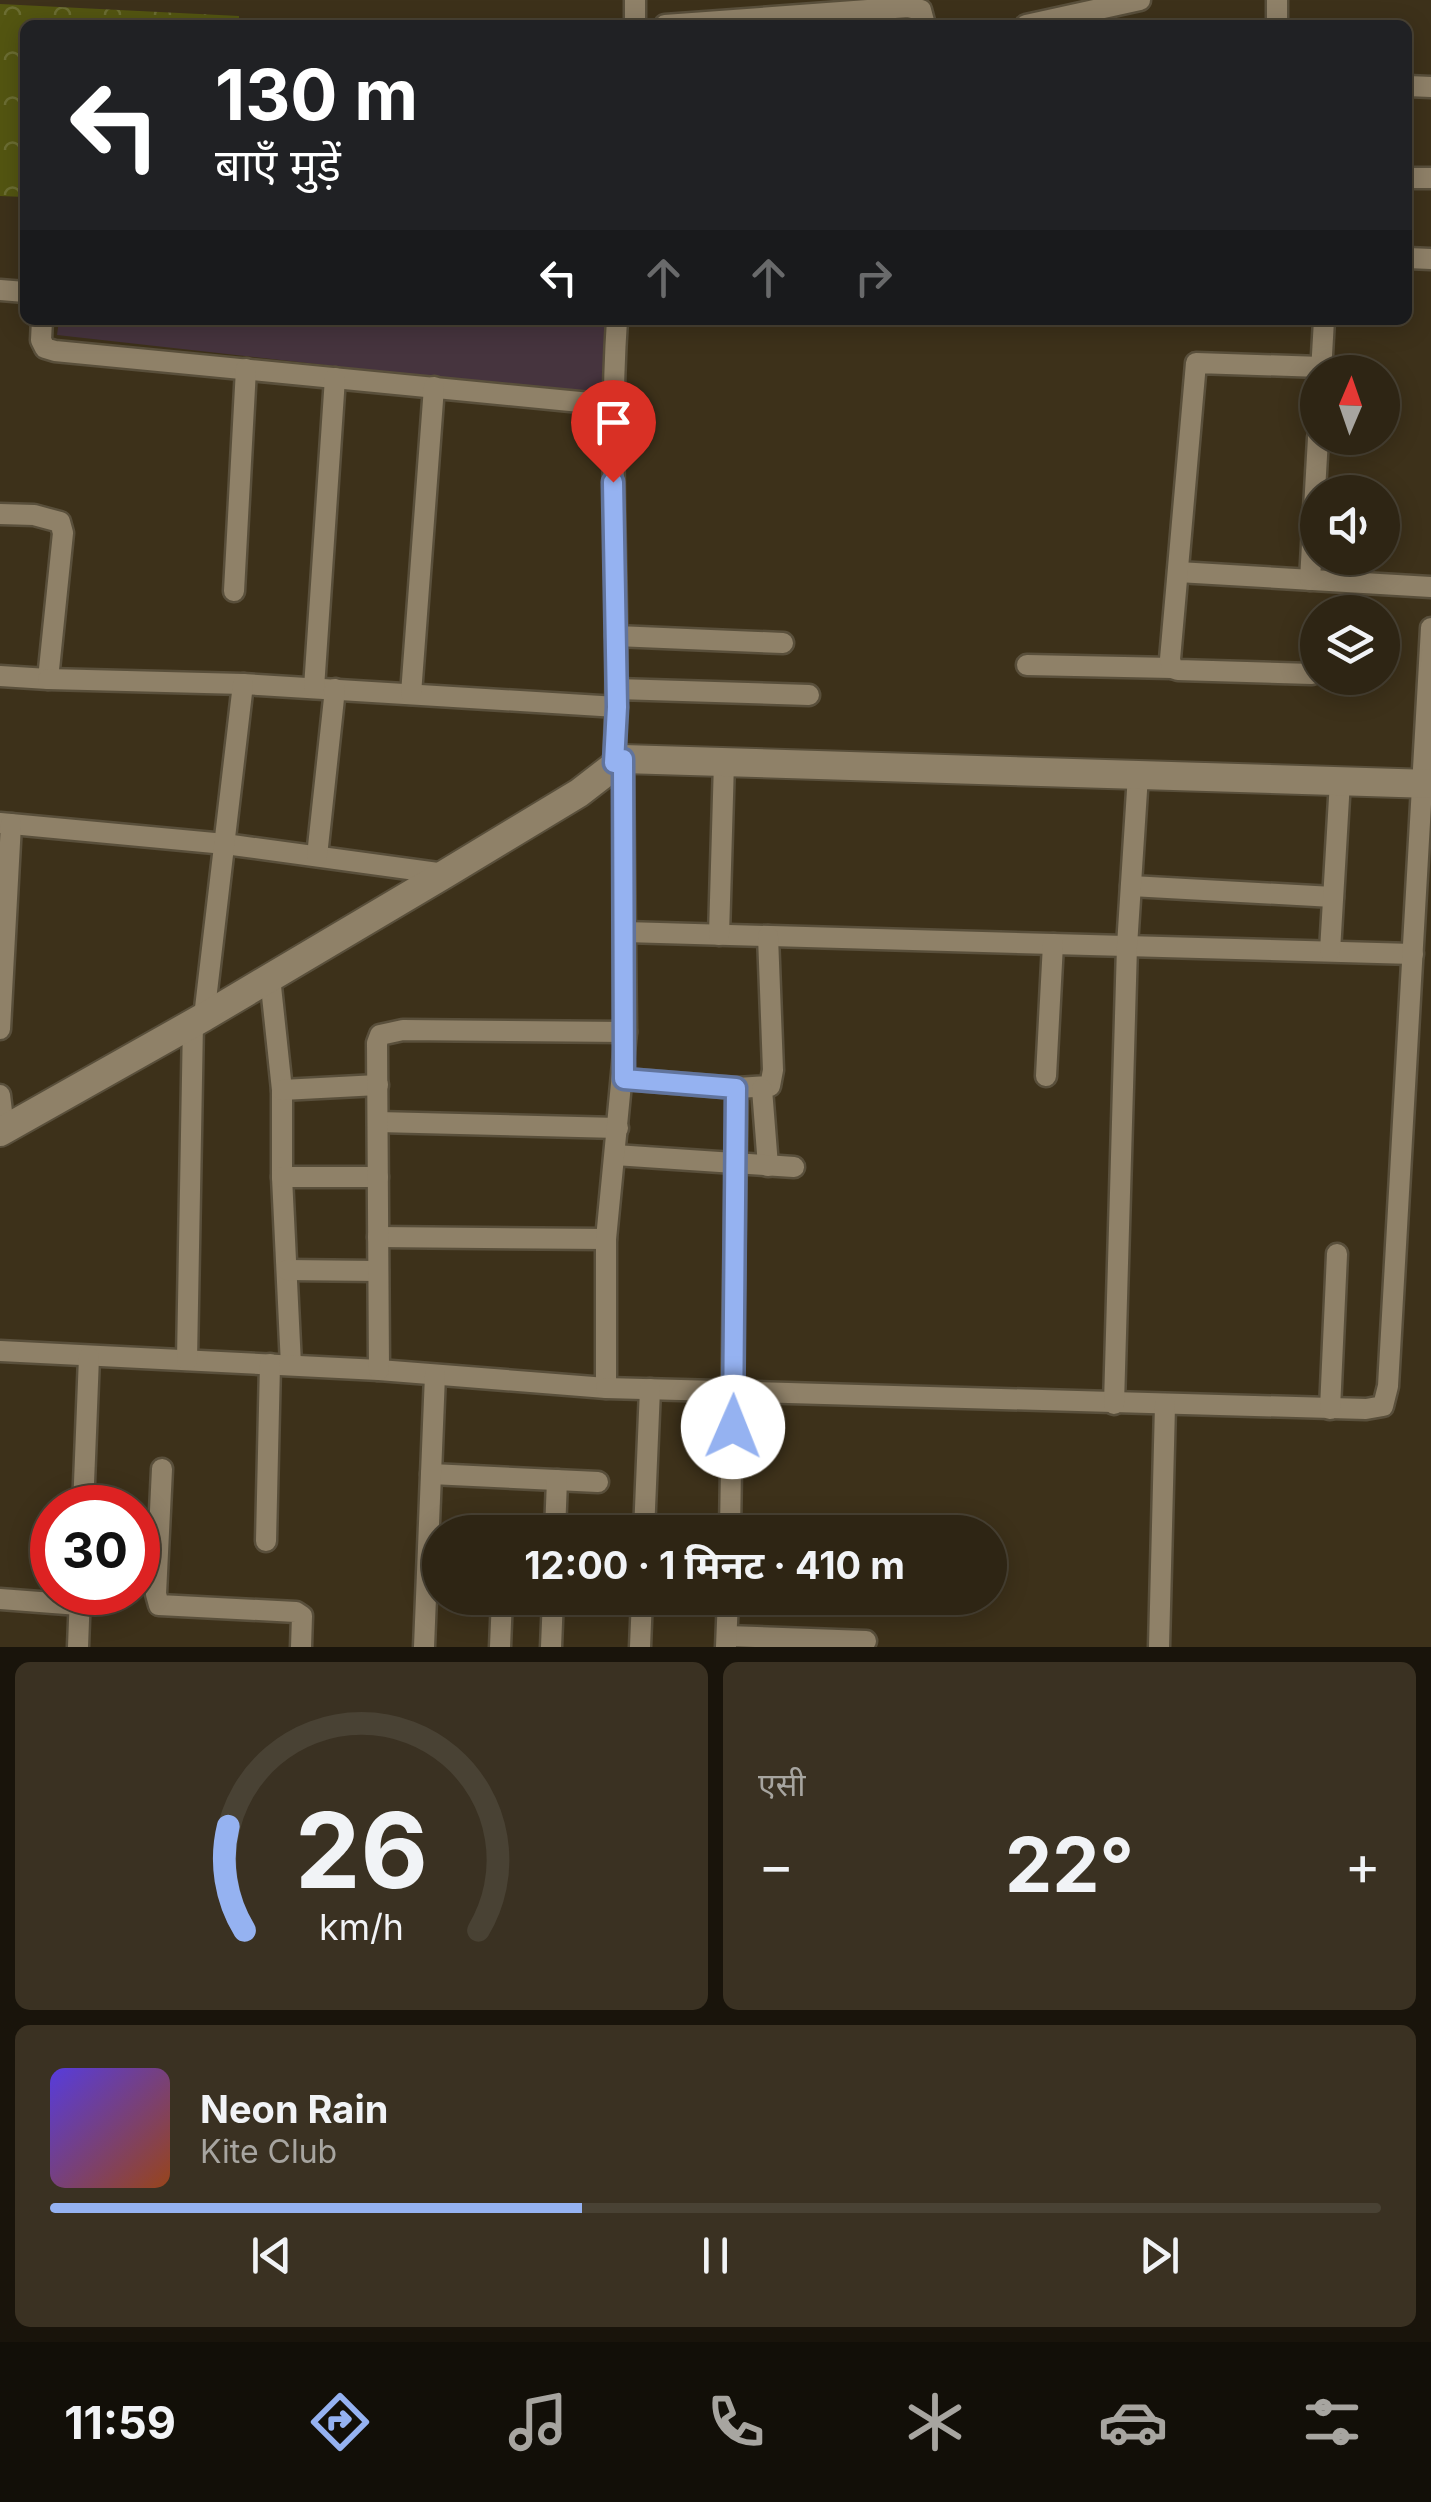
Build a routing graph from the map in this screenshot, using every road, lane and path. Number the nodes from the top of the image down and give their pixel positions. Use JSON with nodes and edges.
{"nodes":[{"id":1,"x":1140,"y":0,"type":"edge"},
{"id":2,"x":733,"y":20,"type":"edge"},
{"id":3,"x":924,"y":20,"type":"edge"},
{"id":4,"x":1049,"y":20,"type":"edge"},
{"id":5,"x":42,"y":325,"type":"edge"},
{"id":6,"x":616,"y":325,"type":"edge"},
{"id":7,"x":1324,"y":325,"type":"edge"},
{"id":8,"x":1322,"y":355,"type":"edge"},
{"id":9,"x":246,"y":369,"type":"junction"},
{"id":10,"x":1300,"y":369,"type":"edge"},
{"id":11,"x":335,"y":378,"type":"junction"},
{"id":12,"x":434,"y":387,"type":"junction"},
{"id":13,"x":611,"y":405,"type":"junction"},
{"id":14,"x":1317,"y":455,"type":"edge"},
{"id":15,"x":0,"y":514,"type":"edge"},
{"id":16,"x":1178,"y":572,"type":"junction"},
{"id":17,"x":1310,"y":580,"type":"junction"},
{"id":18,"x":1431,"y":586,"type":"edge"},
{"id":19,"x":234,"y":590,"type":"dead end"},
{"id":20,"x":1431,"y":628,"type":"edge"},
{"id":21,"x":616,"y":636,"type":"junction"},
{"id":22,"x":783,"y":642,"type":"dead end"},
{"id":23,"x":1027,"y":664,"type":"dead end"},
{"id":24,"x":1172,"y":668,"type":"junction"},
{"id":25,"x":1300,"y":673,"type":"edge"},
{"id":26,"x":0,"y":676,"type":"edge"},
{"id":27,"x":48,"y":680,"type":"junction"},
{"id":28,"x":243,"y":684,"type":"junction"},
{"id":29,"x":324,"y":689,"type":"junction"},
{"id":30,"x":411,"y":694,"type":"junction"},
{"id":31,"x":809,"y":695,"type":"dead end"},
{"id":32,"x":617,"y":698,"type":"junction"},
{"id":33,"x":618,"y":761,"type":"junction"},
{"id":34,"x":724,"y":762,"type":"junction"},
{"id":35,"x":1138,"y":775,"type":"junction"},
{"id":36,"x":1340,"y":781,"type":"junction"},
{"id":37,"x":1427,"y":784,"type":"edge"},
{"id":38,"x":6,"y":823,"type":"edge"},
{"id":39,"x":225,"y":844,"type":"junction"},
{"id":40,"x":317,"y":856,"type":"junction"},
{"id":41,"x":445,"y":874,"type":"junction"},
{"id":42,"x":1131,"y":886,"type":"junction"},
{"id":43,"x":1333,"y":897,"type":"junction"},
{"id":44,"x":625,"y":932,"type":"junction"},
{"id":45,"x":719,"y":935,"type":"junction"},
{"id":46,"x":768,"y":936,"type":"junction"},
{"id":47,"x":1052,"y":944,"type":"junction"},
{"id":48,"x":1127,"y":946,"type":"junction"},
{"id":49,"x":1330,"y":951,"type":"junction"},
{"id":50,"x":1413,"y":954,"type":"junction"},
{"id":51,"x":270,"y":978,"type":"junction"},
{"id":52,"x":199,"y":1019,"type":"junction"},
{"id":53,"x":0,"y":1029,"type":"edge"},
{"id":54,"x":626,"y":1032,"type":"junction"},
{"id":55,"x":1046,"y":1076,"type":"dead end"},
{"id":56,"x":624,"y":1079,"type":"junction"},
{"id":57,"x":378,"y":1085,"type":"junction"},
{"id":58,"x":736,"y":1088,"type":"junction"},
{"id":59,"x":762,"y":1088,"type":"junction"},
{"id":60,"x":282,"y":1090,"type":"junction"},
{"id":61,"x":0,"y":1095,"type":"edge"},
{"id":62,"x":378,"y":1122,"type":"junction"},
{"id":63,"x":618,"y":1128,"type":"junction"},
{"id":64,"x":2,"y":1130,"type":"edge"},
{"id":65,"x":615,"y":1155,"type":"junction"},
{"id":66,"x":735,"y":1164,"type":"junction"},
{"id":67,"x":768,"y":1166,"type":"junction"},
{"id":68,"x":794,"y":1167,"type":"dead end"},
{"id":69,"x":378,"y":1176,"type":"junction"},
{"id":70,"x":282,"y":1177,"type":"junction"},
{"id":71,"x":378,"y":1238,"type":"junction"},
{"id":72,"x":606,"y":1239,"type":"junction"},
{"id":73,"x":1337,"y":1254,"type":"dead end"},
{"id":74,"x":287,"y":1270,"type":"junction"},
{"id":75,"x":378,"y":1271,"type":"junction"},
{"id":76,"x":0,"y":1351,"type":"edge"},
{"id":77,"x":89,"y":1357,"type":"junction"},
{"id":78,"x":187,"y":1360,"type":"junction"},
{"id":79,"x":280,"y":1365,"type":"junction"},
{"id":80,"x":379,"y":1370,"type":"junction"},
{"id":81,"x":435,"y":1375,"type":"junction"},
{"id":82,"x":606,"y":1388,"type":"junction"},
{"id":83,"x":650,"y":1389,"type":"junction"},
{"id":84,"x":734,"y":1392,"type":"junction"},
{"id":85,"x":1114,"y":1404,"type":"junction"},
{"id":86,"x":1165,"y":1405,"type":"junction"},
{"id":87,"x":1330,"y":1409,"type":"junction"},
{"id":88,"x":162,"y":1469,"type":"dead end"},
{"id":89,"x":431,"y":1474,"type":"junction"},
{"id":90,"x":557,"y":1480,"type":"junction"},
{"id":91,"x":598,"y":1482,"type":"dead end"},
{"id":92,"x":84,"y":1485,"type":"edge"},
{"id":93,"x":432,"y":1515,"type":"edge"},
{"id":94,"x":556,"y":1515,"type":"edge"},
{"id":95,"x":645,"y":1515,"type":"edge"},
{"id":96,"x":730,"y":1515,"type":"edge"},
{"id":97,"x":266,"y":1541,"type":"dead end"},
{"id":98,"x":0,"y":1599,"type":"edge"},
{"id":99,"x":30,"y":1599,"type":"edge"},
{"id":100,"x":79,"y":1615,"type":"edge"},
{"id":101,"x":428,"y":1615,"type":"edge"},
{"id":102,"x":501,"y":1615,"type":"edge"},
{"id":103,"x":553,"y":1615,"type":"edge"},
{"id":104,"x":641,"y":1615,"type":"edge"},
{"id":105,"x":727,"y":1615,"type":"edge"},
{"id":106,"x":866,"y":1641,"type":"dead end"},
{"id":107,"x":726,"y":1642,"type":"edge"},
{"id":108,"x":78,"y":1647,"type":"edge"},
{"id":109,"x":301,"y":1647,"type":"edge"},
{"id":110,"x":424,"y":1647,"type":"edge"},
{"id":111,"x":500,"y":1647,"type":"edge"},
{"id":112,"x":552,"y":1647,"type":"edge"},
{"id":113,"x":640,"y":1647,"type":"edge"},
{"id":114,"x":1159,"y":1647,"type":"edge"}],
"edges":[{"from":1,"to":4,"type":"street"},
{"from":2,"to":3,"type":"street"},
{"from":5,"to":9,"type":"street"},
{"from":6,"to":13,"type":"street"},
{"from":7,"to":8,"type":"street"},
{"from":9,"to":11,"type":"street"},
{"from":9,"to":19,"type":"street"},
{"from":10,"to":16,"type":"street"},
{"from":11,"to":12,"type":"street"},
{"from":11,"to":29,"type":"street"},
{"from":12,"to":13,"type":"street"},
{"from":12,"to":30,"type":"street"},
{"from":13,"to":21,"type":"street"},
{"from":14,"to":17,"type":"street"},
{"from":15,"to":27,"type":"street"},
{"from":16,"to":17,"type":"street"},
{"from":16,"to":24,"type":"street"},
{"from":17,"to":18,"type":"street"},
{"from":20,"to":37,"type":"street"},
{"from":21,"to":22,"type":"street"},
{"from":21,"to":32,"type":"street"},
{"from":23,"to":24,"type":"street"},
{"from":24,"to":25,"type":"street"},
{"from":26,"to":27,"type":"street"},
{"from":27,"to":28,"type":"street"},
{"from":28,"to":29,"type":"street"},
{"from":28,"to":39,"type":"street"},
{"from":29,"to":30,"type":"street"},
{"from":29,"to":40,"type":"street"},
{"from":30,"to":32,"type":"street"},
{"from":31,"to":32,"type":"street"},
{"from":32,"to":33,"type":"street"},
{"from":33,"to":34,"type":"street"},
{"from":33,"to":41,"type":"street"},
{"from":33,"to":44,"type":"street"},
{"from":34,"to":35,"type":"street"},
{"from":34,"to":45,"type":"street"},
{"from":35,"to":36,"type":"street"},
{"from":35,"to":42,"type":"street"},
{"from":36,"to":37,"type":"street"},
{"from":36,"to":43,"type":"street"},
{"from":37,"to":50,"type":"street"},
{"from":38,"to":39,"type":"street"},
{"from":38,"to":53,"type":"street"},
{"from":39,"to":40,"type":"street"},
{"from":39,"to":52,"type":"street"},
{"from":40,"to":41,"type":"street"},
{"from":41,"to":51,"type":"street"},
{"from":42,"to":43,"type":"street"},
{"from":42,"to":48,"type":"street"},
{"from":43,"to":49,"type":"street"},
{"from":44,"to":45,"type":"street"},
{"from":44,"to":54,"type":"street"},
{"from":45,"to":46,"type":"street"},
{"from":46,"to":47,"type":"street"},
{"from":46,"to":59,"type":"street"},
{"from":47,"to":48,"type":"street"},
{"from":47,"to":55,"type":"street"},
{"from":48,"to":49,"type":"street"},
{"from":48,"to":85,"type":"street"},
{"from":49,"to":50,"type":"street"},
{"from":50,"to":87,"type":"street"},
{"from":51,"to":52,"type":"street"},
{"from":51,"to":60,"type":"street"},
{"from":52,"to":64,"type":"street"},
{"from":52,"to":78,"type":"street"},
{"from":54,"to":56,"type":"street"},
{"from":54,"to":57,"type":"street"},
{"from":56,"to":58,"type":"street"},
{"from":56,"to":63,"type":"street"},
{"from":57,"to":60,"type":"street"},
{"from":57,"to":62,"type":"street"},
{"from":58,"to":59,"type":"street"},
{"from":58,"to":66,"type":"street"},
{"from":59,"to":67,"type":"street"},
{"from":60,"to":70,"type":"street"},
{"from":61,"to":64,"type":"street"},
{"from":62,"to":63,"type":"street"},
{"from":62,"to":69,"type":"street"},
{"from":63,"to":65,"type":"street"},
{"from":65,"to":66,"type":"street"},
{"from":65,"to":72,"type":"street"},
{"from":66,"to":67,"type":"street"},
{"from":66,"to":84,"type":"street"},
{"from":67,"to":68,"type":"street"},
{"from":69,"to":70,"type":"street"},
{"from":69,"to":71,"type":"street"},
{"from":70,"to":74,"type":"street"},
{"from":71,"to":72,"type":"street"},
{"from":71,"to":75,"type":"street"},
{"from":72,"to":82,"type":"street"},
{"from":73,"to":87,"type":"street"},
{"from":74,"to":75,"type":"street"},
{"from":74,"to":79,"type":"street"},
{"from":75,"to":80,"type":"street"},
{"from":76,"to":77,"type":"street"},
{"from":77,"to":78,"type":"street"},
{"from":77,"to":92,"type":"street"},
{"from":78,"to":79,"type":"street"},
{"from":79,"to":80,"type":"street"},
{"from":79,"to":97,"type":"street"},
{"from":80,"to":81,"type":"street"},
{"from":81,"to":82,"type":"street"},
{"from":81,"to":89,"type":"street"},
{"from":82,"to":83,"type":"street"},
{"from":83,"to":84,"type":"street"},
{"from":83,"to":95,"type":"street"},
{"from":84,"to":85,"type":"street"},
{"from":84,"to":96,"type":"street"},
{"from":85,"to":86,"type":"street"},
{"from":86,"to":87,"type":"street"},
{"from":86,"to":114,"type":"street"},
{"from":88,"to":109,"type":"street"},
{"from":89,"to":90,"type":"street"},
{"from":89,"to":93,"type":"street"},
{"from":90,"to":91,"type":"street"},
{"from":90,"to":94,"type":"street"},
{"from":98,"to":99,"type":"street"},
{"from":100,"to":108,"type":"street"},
{"from":101,"to":110,"type":"street"},
{"from":102,"to":111,"type":"street"},
{"from":103,"to":112,"type":"street"},
{"from":104,"to":113,"type":"street"},
{"from":105,"to":107,"type":"street"},
{"from":106,"to":107,"type":"street"}]}
